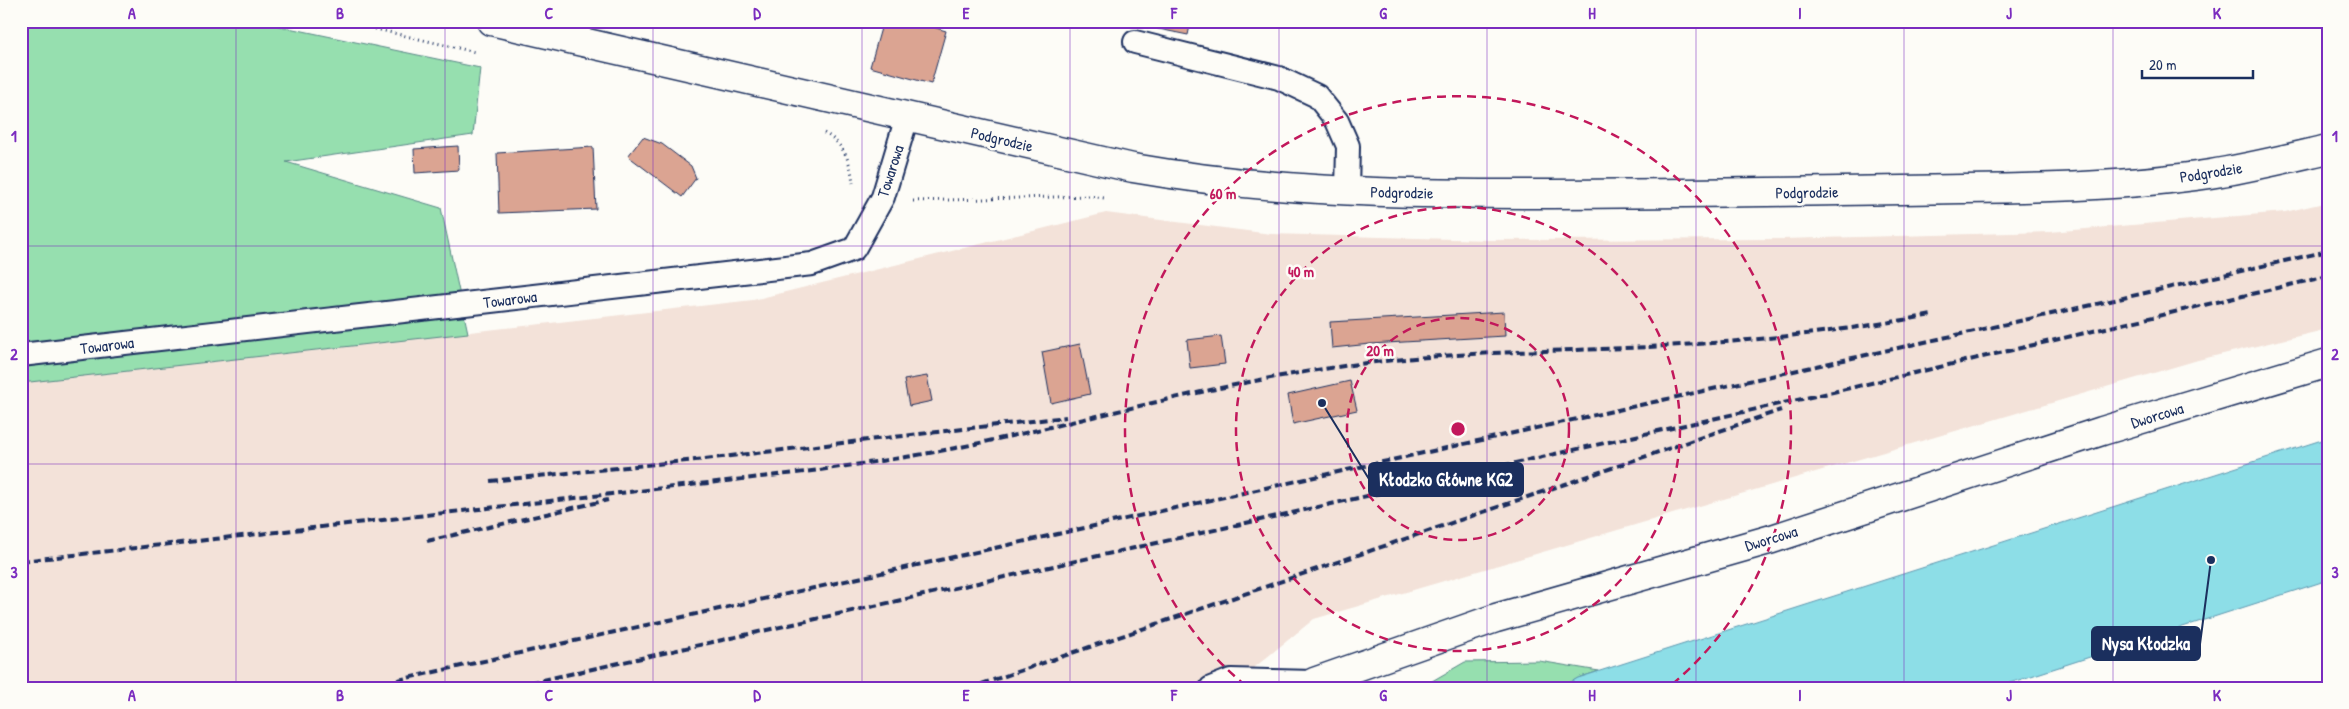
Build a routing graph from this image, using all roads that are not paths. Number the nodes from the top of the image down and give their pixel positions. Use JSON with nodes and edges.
{"nodes":[{"id":1,"x":491,"y":21,"type":"edge"},
{"id":2,"x":1135,"y":42,"type":"dead end"},
{"id":3,"x":907,"y":117,"type":"junction"},
{"id":4,"x":2328,"y":149,"type":"edge"},
{"id":5,"x":1347,"y":191,"type":"junction"},
{"id":6,"x":21,"y":355,"type":"edge"},
{"id":7,"x":2328,"y":363,"type":"edge"},
{"id":8,"x":1312,"y":685,"type":"edge"},
{"id":9,"x":1211,"y":688,"type":"edge"}],
"edges":[{"from":1,"to":3,"type":"main road","name":"Podgrodzie"},
{"from":2,"to":5,"type":"lane"},
{"from":3,"to":5,"type":"main road","name":"Podgrodzie"},
{"from":3,"to":6,"type":"lane","name":"Towarowa"},
{"from":4,"to":5,"type":"main road","name":"Podgrodzie"},
{"from":7,"to":8,"type":"main road","name":"Dworcowa"},
{"from":8,"to":9,"type":"lane","name":"Dworcowa"}]}
